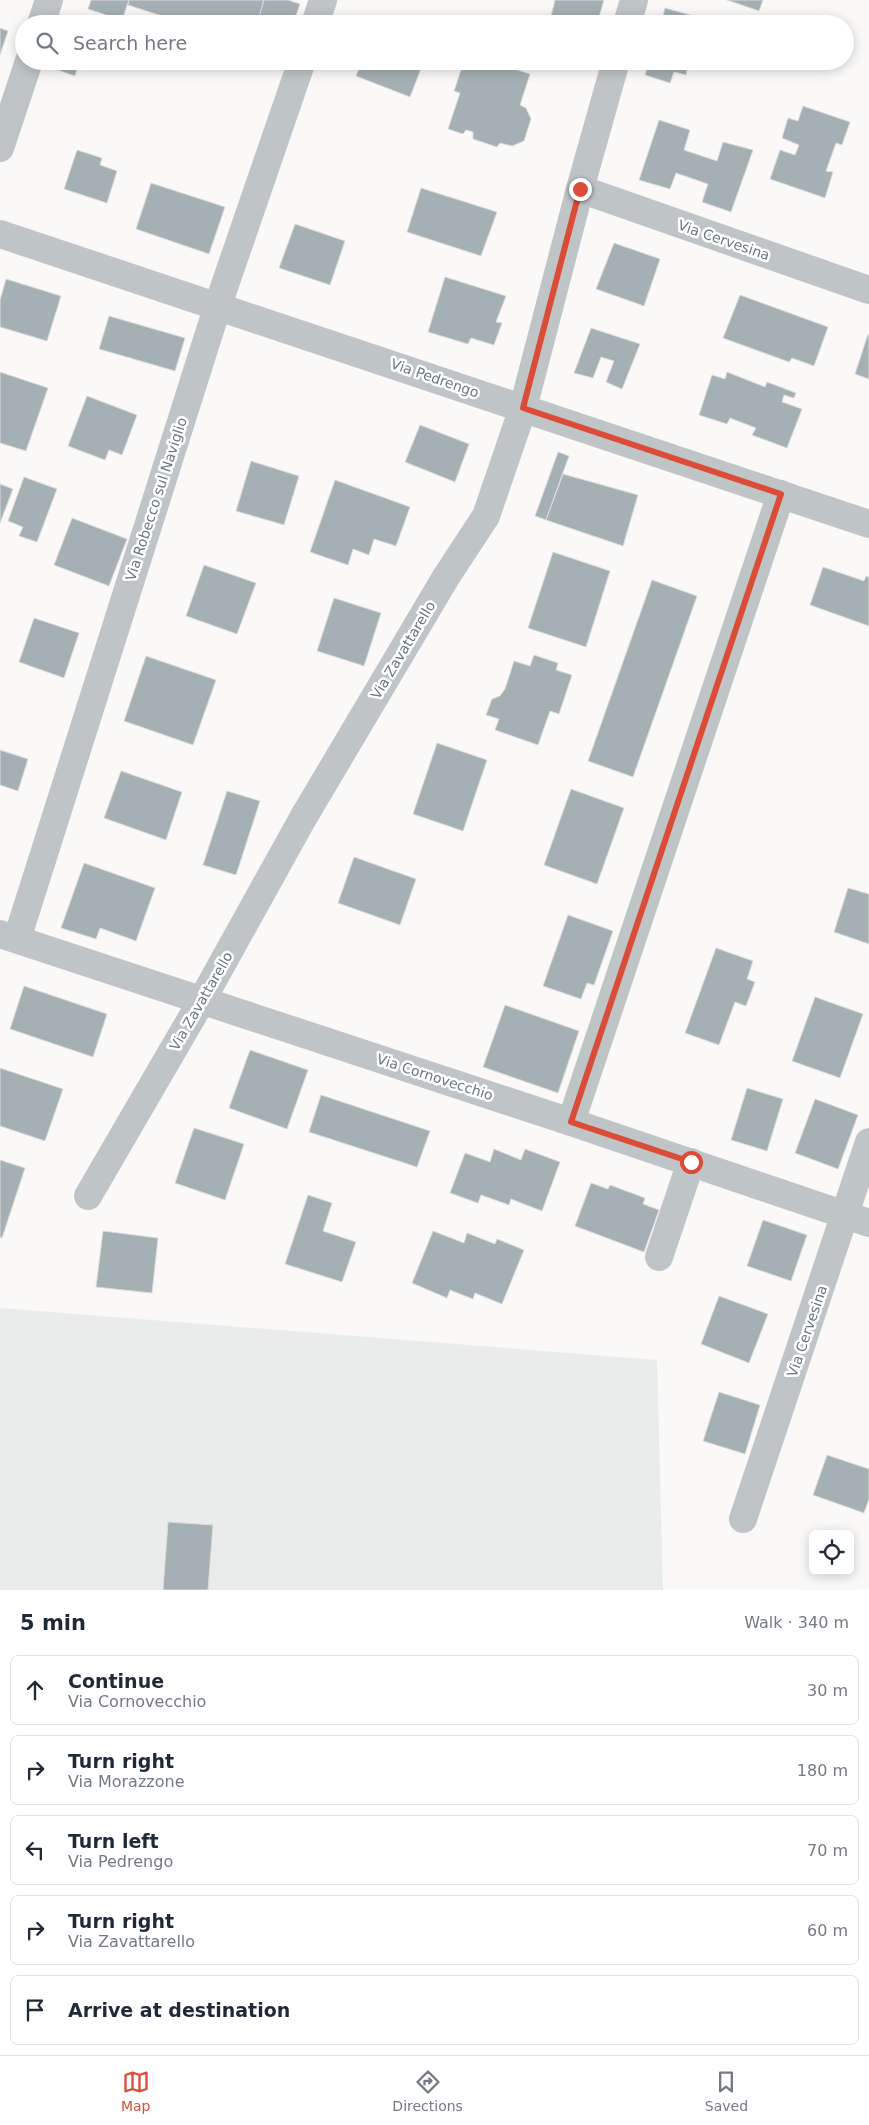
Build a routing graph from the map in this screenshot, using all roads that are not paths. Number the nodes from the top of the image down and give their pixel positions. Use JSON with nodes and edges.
{"nodes":[{"id":1,"x":49,"y":0,"type":"edge"},
{"id":2,"x":323,"y":0,"type":"edge"},
{"id":3,"x":634,"y":0,"type":"edge"},
{"id":4,"x":44,"y":15,"type":"edge"},
{"id":5,"x":318,"y":15,"type":"edge"},
{"id":6,"x":630,"y":15,"type":"edge"},
{"id":7,"x":26,"y":70,"type":"edge"},
{"id":8,"x":299,"y":70,"type":"edge"},
{"id":9,"x":613,"y":70,"type":"edge"},
{"id":10,"x":0,"y":148,"type":"edge"},
{"id":11,"x":580,"y":189,"type":"junction"},
{"id":12,"x":0,"y":234,"type":"edge"},
{"id":13,"x":869,"y":290,"type":"edge"},
{"id":14,"x":218,"y":305,"type":"junction"},
{"id":15,"x":523,"y":408,"type":"junction"},
{"id":16,"x":781,"y":494,"type":"junction"},
{"id":17,"x":869,"y":524,"type":"edge"},
{"id":18,"x":8,"y":937,"type":"edge"},
{"id":19,"x":202,"y":1000,"type":"junction"},
{"id":20,"x":571,"y":1122,"type":"junction"},
{"id":21,"x":869,"y":1142,"type":"edge"},
{"id":22,"x":691,"y":1162,"type":"junction"},
{"id":23,"x":88,"y":1196,"type":"dead end"},
{"id":24,"x":857,"y":1219,"type":"edge"},
{"id":25,"x":658,"y":1257,"type":"dead end"},
{"id":26,"x":743,"y":1519,"type":"dead end"}],
"edges":[{"from":1,"to":4,"type":"street"},
{"from":2,"to":5,"type":"street"},
{"from":3,"to":6,"type":"street"},
{"from":7,"to":10,"type":"street"},
{"from":8,"to":14,"type":"street","name":"Via Robecco sul Naviglio"},
{"from":9,"to":11,"type":"street","name":"Via Zavattarello"},
{"from":11,"to":13,"type":"street","name":"Via Cervesina"},
{"from":11,"to":15,"type":"street","name":"Via Zavattarello"},
{"from":12,"to":14,"type":"street","name":"Via Pedrengo"},
{"from":14,"to":15,"type":"street","name":"Via Pedrengo"},
{"from":14,"to":18,"type":"street","name":"Via Robecco sul Naviglio"},
{"from":15,"to":16,"type":"street","name":"Via Pedrengo"},
{"from":15,"to":19,"type":"street","name":"Via Zavattarello"},
{"from":16,"to":17,"type":"street","name":"Via Pedrengo"},
{"from":16,"to":20,"type":"street"},
{"from":18,"to":19,"type":"street","name":"Via Cornovecchio"},
{"from":19,"to":20,"type":"street","name":"Via Cornovecchio"},
{"from":19,"to":23,"type":"street","name":"Via Zavattarello"},
{"from":20,"to":22,"type":"street","name":"Via Cornovecchio"},
{"from":21,"to":24,"type":"street","name":"Via Cervesina"},
{"from":22,"to":24,"type":"street","name":"Via Cornovecchio"},
{"from":22,"to":25,"type":"street"},
{"from":24,"to":26,"type":"street","name":"Via Cervesina"}]}
